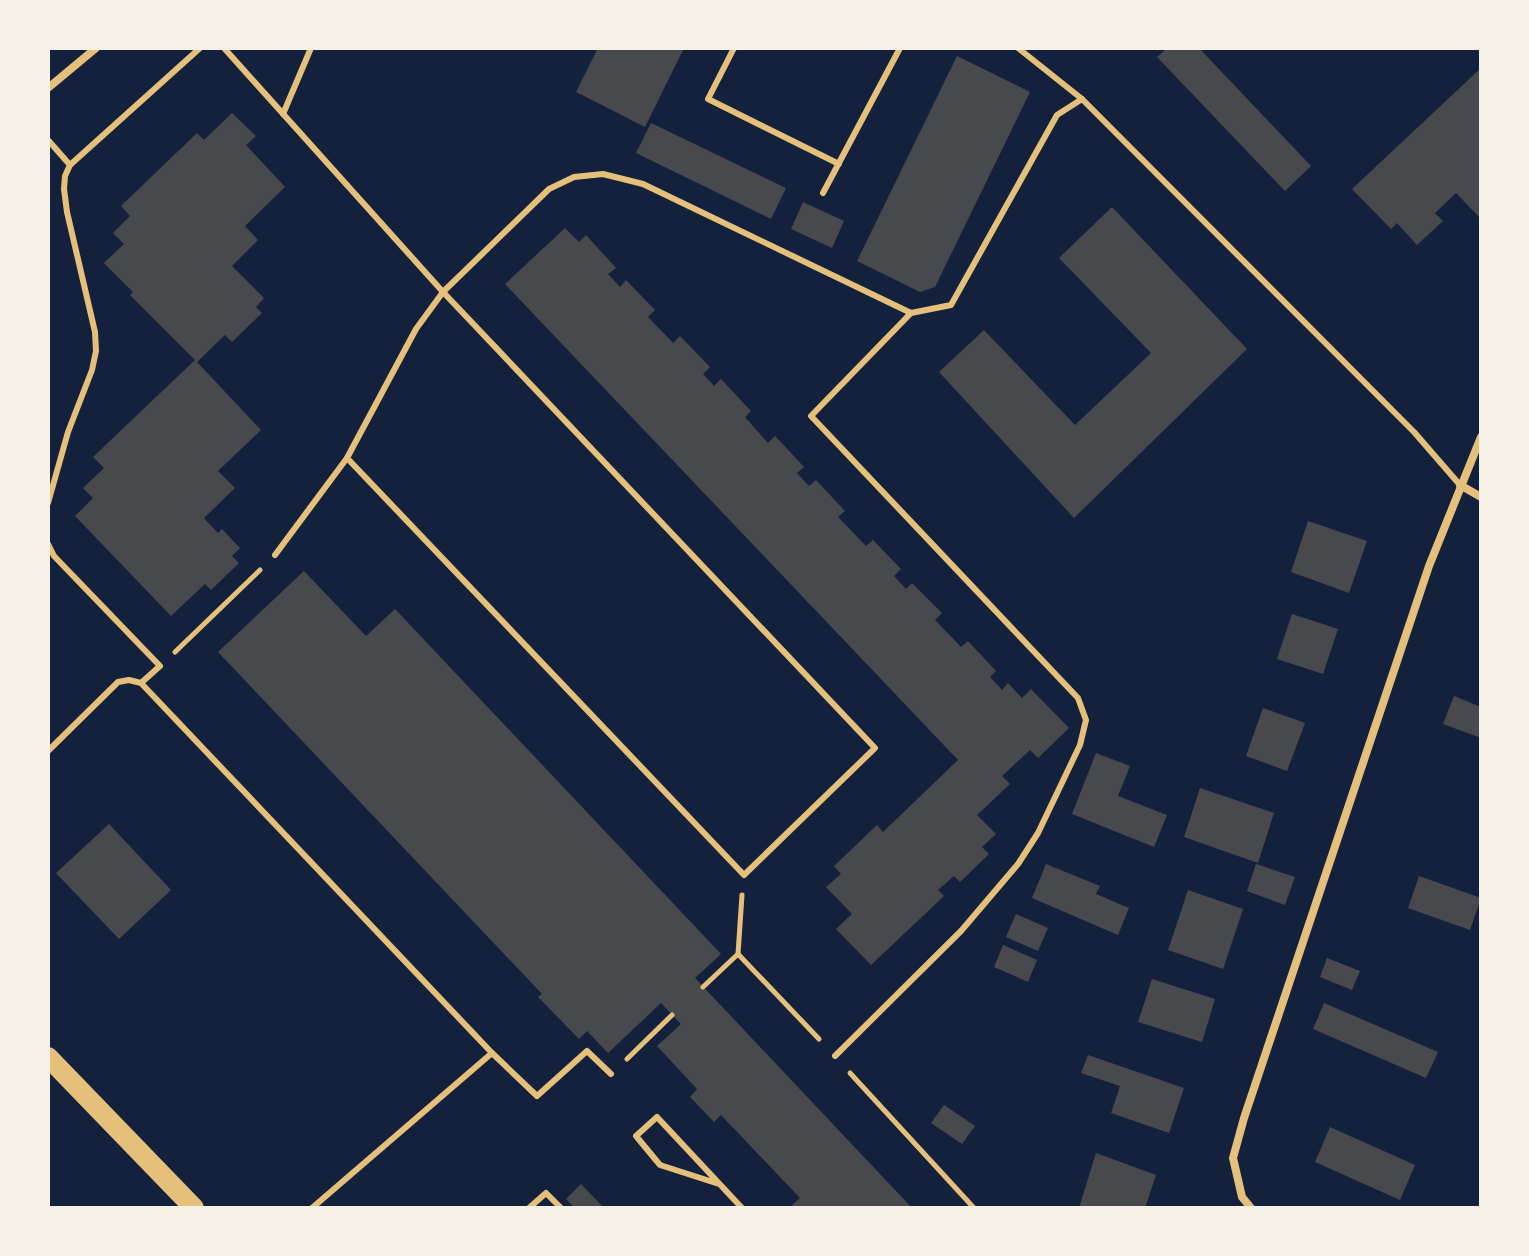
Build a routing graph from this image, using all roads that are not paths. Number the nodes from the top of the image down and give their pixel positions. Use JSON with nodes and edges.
{"nodes":[{"id":1,"x":96,"y":48,"type":"edge"},
{"id":2,"x":200,"y":48,"type":"edge"},
{"id":3,"x":224,"y":48,"type":"edge"},
{"id":4,"x":311,"y":48,"type":"edge"},
{"id":5,"x":734,"y":48,"type":"edge"},
{"id":6,"x":900,"y":48,"type":"edge"},
{"id":7,"x":1018,"y":48,"type":"edge"},
{"id":8,"x":48,"y":88,"type":"edge"},
{"id":9,"x":1082,"y":99,"type":"junction"},
{"id":10,"x":283,"y":114,"type":"junction"},
{"id":11,"x":48,"y":140,"type":"edge"},
{"id":12,"x":839,"y":164,"type":"junction"},
{"id":13,"x":70,"y":165,"type":"junction"},
{"id":14,"x":823,"y":193,"type":"dead end"},
{"id":15,"x":443,"y":292,"type":"junction"},
{"id":16,"x":911,"y":313,"type":"junction"},
{"id":17,"x":1481,"y":437,"type":"edge"},
{"id":18,"x":347,"y":458,"type":"junction"},
{"id":19,"x":1460,"y":485,"type":"junction"},
{"id":20,"x":1481,"y":497,"type":"edge"},
{"id":21,"x":48,"y":503,"type":"edge"},
{"id":22,"x":48,"y":544,"type":"edge"},
{"id":23,"x":275,"y":555,"type":"road end"},
{"id":24,"x":141,"y":683,"type":"junction"},
{"id":25,"x":48,"y":751,"type":"edge"},
{"id":26,"x":492,"y":1053,"type":"junction"},
{"id":27,"x":835,"y":1056,"type":"dead end"},
{"id":28,"x":48,"y":1057,"type":"edge"},
{"id":29,"x":611,"y":1074,"type":"road end"},
{"id":30,"x":719,"y":1184,"type":"junction"},
{"id":31,"x":194,"y":1208,"type":"edge"},
{"id":32,"x":312,"y":1208,"type":"edge"},
{"id":33,"x":529,"y":1208,"type":"edge"},
{"id":34,"x":561,"y":1208,"type":"edge"},
{"id":35,"x":742,"y":1208,"type":"edge"},
{"id":36,"x":1251,"y":1208,"type":"edge"}],
"edges":[{"from":1,"to":8,"type":"street"},
{"from":2,"to":13,"type":"lane"},
{"from":3,"to":10,"type":"lane"},
{"from":4,"to":10,"type":"lane"},
{"from":5,"to":12,"type":"lane"},
{"from":6,"to":12,"type":"lane"},
{"from":7,"to":9,"type":"lane"},
{"from":9,"to":16,"type":"lane"},
{"from":9,"to":19,"type":"lane"},
{"from":10,"to":15,"type":"lane"},
{"from":11,"to":13,"type":"lane"},
{"from":12,"to":14,"type":"lane"},
{"from":13,"to":21,"type":"lane"},
{"from":15,"to":16,"type":"lane"},
{"from":15,"to":18,"type":"lane"},
{"from":15,"to":18,"type":"lane"},
{"from":16,"to":27,"type":"lane"},
{"from":17,"to":19,"type":"street"},
{"from":18,"to":23,"type":"lane"},
{"from":19,"to":20,"type":"street"},
{"from":19,"to":36,"type":"street"},
{"from":22,"to":24,"type":"lane"},
{"from":24,"to":25,"type":"lane"},
{"from":24,"to":26,"type":"lane"},
{"from":26,"to":29,"type":"lane"},
{"from":26,"to":32,"type":"lane"},
{"from":28,"to":31,"type":"main road"},
{"from":30,"to":30,"type":"lane"},
{"from":30,"to":35,"type":"lane"},
{"from":33,"to":34,"type":"lane"}]}
